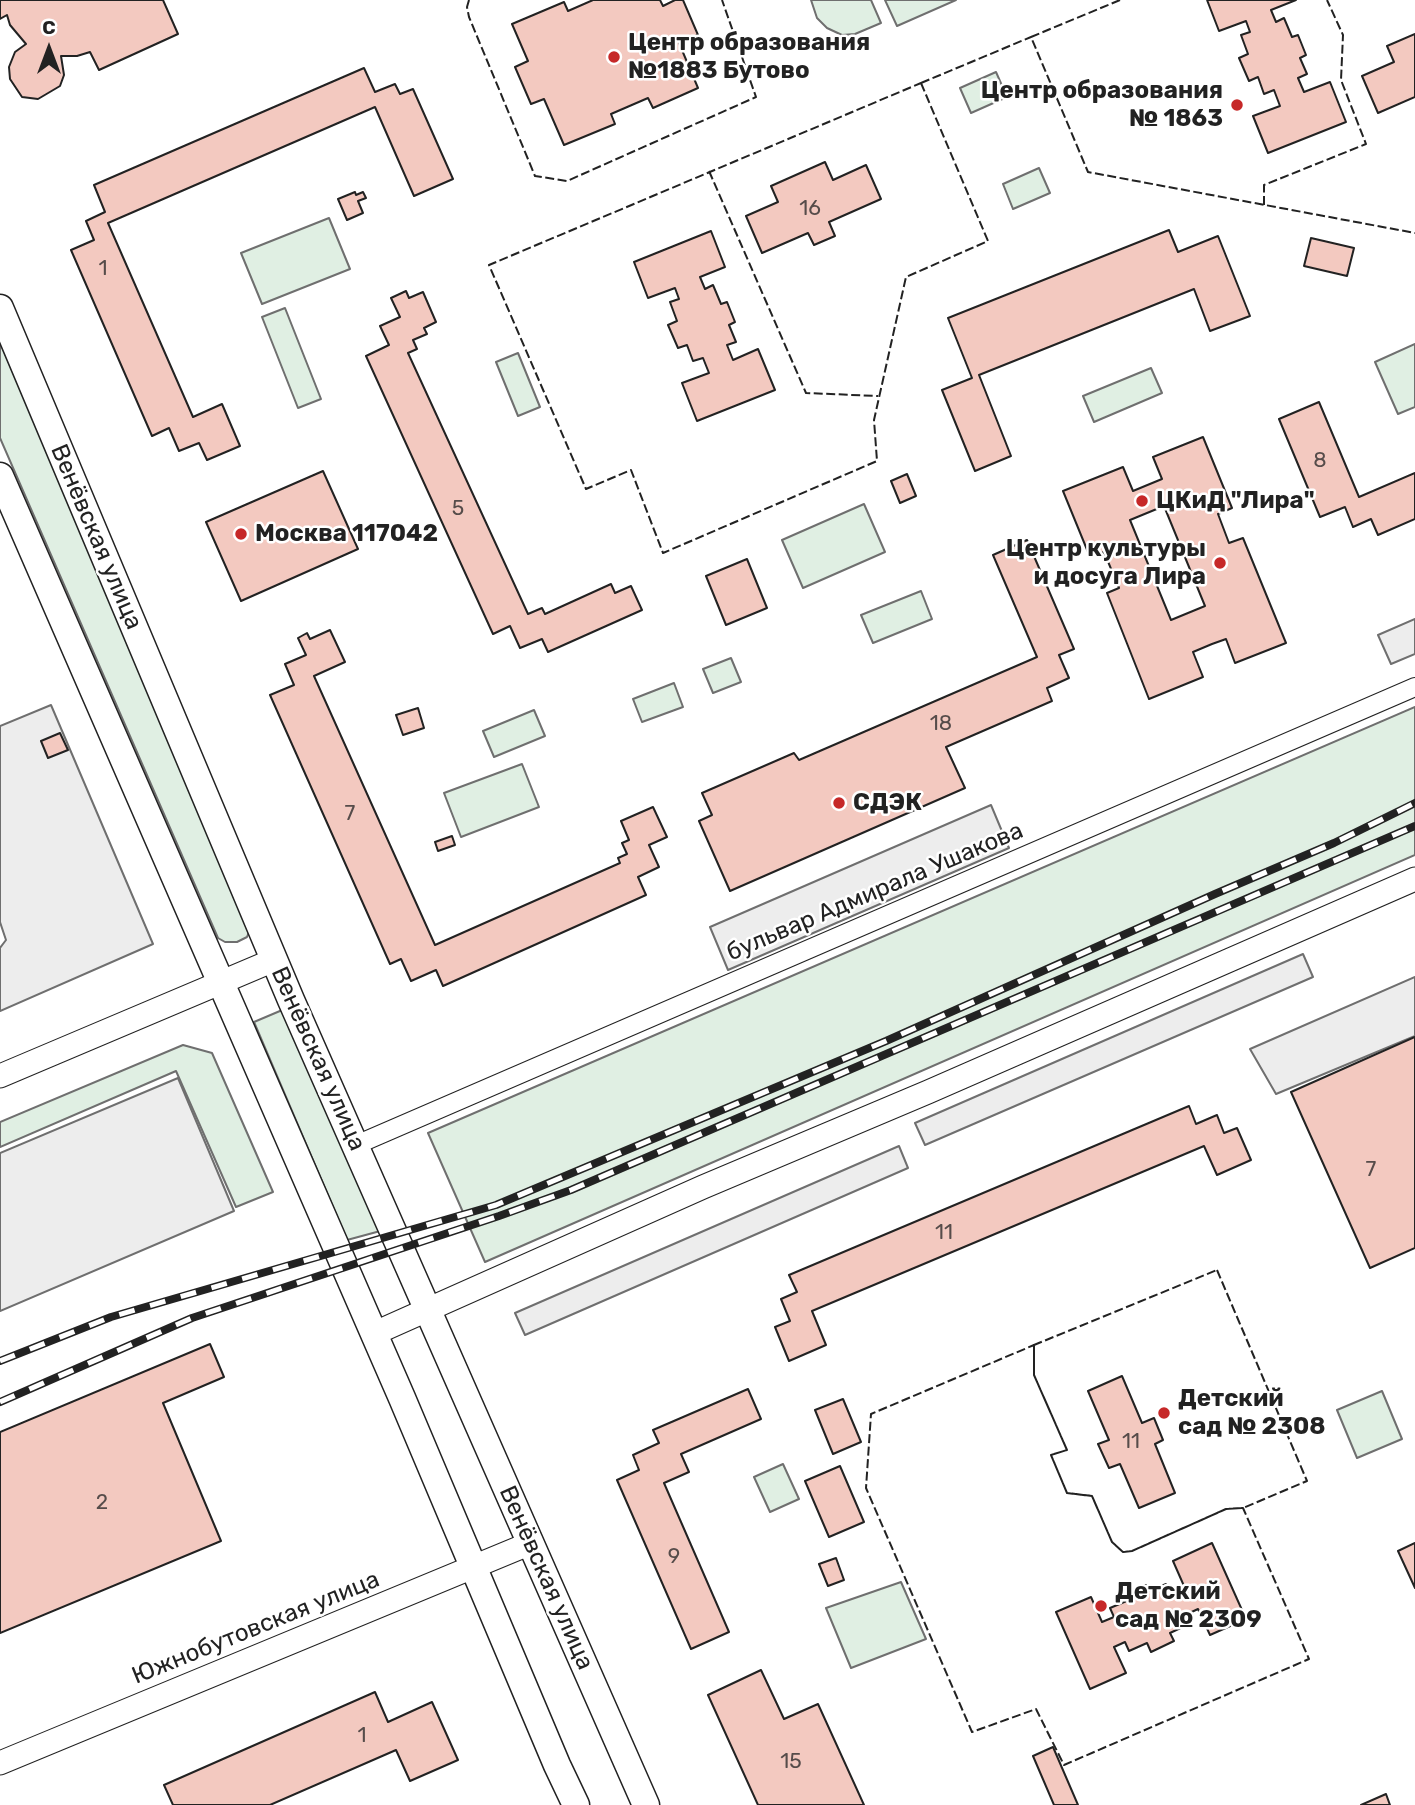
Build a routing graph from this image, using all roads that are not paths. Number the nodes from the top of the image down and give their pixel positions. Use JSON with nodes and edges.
{"nodes":[{"id":1,"x":0,"y":308,"type":"edge"},
{"id":2,"x":0,"y":476,"type":"edge"},
{"id":3,"x":1415,"y":687,"type":"edge"},
{"id":4,"x":1415,"y":879,"type":"edge"},
{"id":5,"x":274,"y":960,"type":"junction"},
{"id":6,"x":220,"y":983,"type":"junction"},
{"id":7,"x":0,"y":1076,"type":"edge"},
{"id":8,"x":356,"y":1145,"type":"junction"},
{"id":9,"x":428,"y":1310,"type":"junction"},
{"id":10,"x":373,"y":1334,"type":"junction"},
{"id":11,"x":531,"y":1543,"type":"junction"},
{"id":12,"x":472,"y":1567,"type":"junction"},
{"id":13,"x":0,"y":1763,"type":"edge"},
{"id":14,"x":576,"y":1805,"type":"edge"},
{"id":15,"x":646,"y":1805,"type":"edge"}],
"edges":[{"from":1,"to":5,"type":"main road","name":"Венёвская улица"},
{"from":2,"to":6,"type":"main road"},
{"from":3,"to":8,"type":"street","name":"бульвар Адмирала Ушакова"},
{"from":4,"to":9,"type":"street"},
{"from":5,"to":6,"type":"street"},
{"from":5,"to":8,"type":"main road","name":"Венёвская улица"},
{"from":6,"to":7,"type":"street"},
{"from":6,"to":10,"type":"main road"},
{"from":8,"to":9,"type":"main road","name":"Венёвская улица"},
{"from":9,"to":10,"type":"street"},
{"from":9,"to":11,"type":"main road","name":"Венёвская улица"},
{"from":10,"to":12,"type":"main road"},
{"from":11,"to":12,"type":"street","name":"Южнобутовская улица"},
{"from":11,"to":15,"type":"main road","name":"Венёвская улица"},
{"from":12,"to":13,"type":"street","name":"Южнобутовская улица"},
{"from":12,"to":14,"type":"main road"}]}
